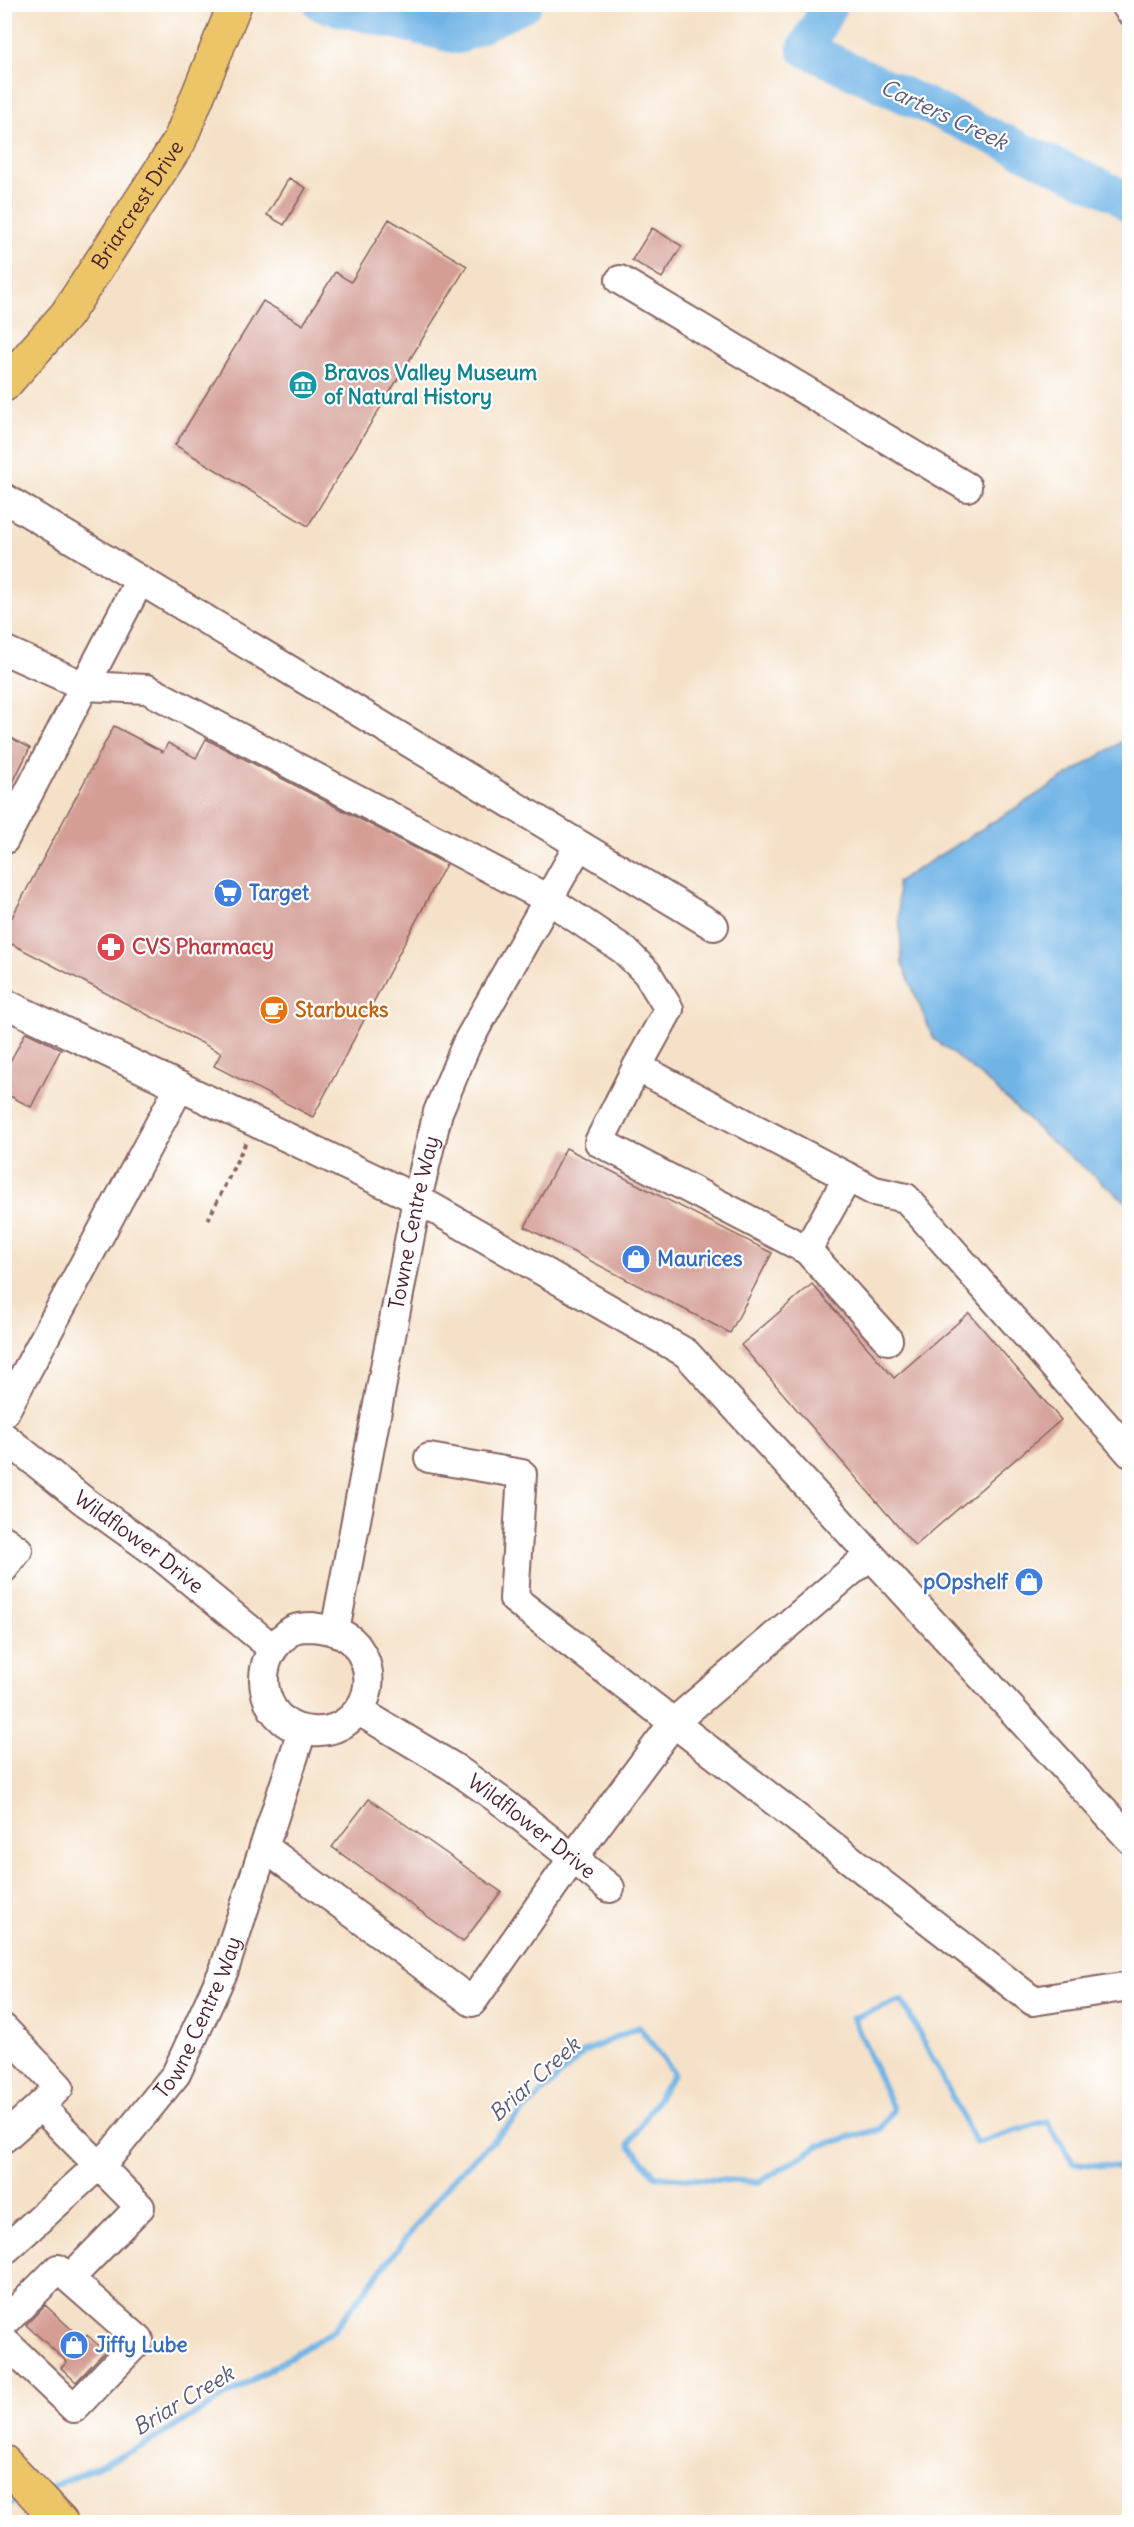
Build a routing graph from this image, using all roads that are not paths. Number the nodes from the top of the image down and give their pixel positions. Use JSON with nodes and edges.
{"nodes":[{"id":1,"x":235,"y":4,"type":"edge"},
{"id":2,"x":1125,"y":4,"type":"edge"},
{"id":3,"x":1130,"y":11,"type":"edge"},
{"id":4,"x":620,"y":280,"type":"dead end"},
{"id":5,"x":4,"y":385,"type":"edge"},
{"id":6,"x":967,"y":487,"type":"dead end"},
{"id":7,"x":4,"y":498,"type":"edge"},
{"id":8,"x":140,"y":580,"type":"junction"},
{"id":9,"x":4,"y":650,"type":"edge"},
{"id":10,"x":84,"y":686,"type":"junction"},
{"id":11,"x":4,"y":840,"type":"edge"},
{"id":12,"x":579,"y":845,"type":"junction"},
{"id":13,"x":548,"y":899,"type":"junction"},
{"id":14,"x":714,"y":926,"type":"dead end"},
{"id":15,"x":4,"y":1003,"type":"edge"},
{"id":16,"x":637,"y":1066,"type":"junction"},
{"id":17,"x":180,"y":1086,"type":"junction"},
{"id":18,"x":848,"y":1177,"type":"junction"},
{"id":19,"x":417,"y":1199,"type":"junction"},
{"id":20,"x":807,"y":1251,"type":"junction"},
{"id":21,"x":888,"y":1340,"type":"dead end"},
{"id":22,"x":4,"y":1413,"type":"edge"},
{"id":23,"x":4,"y":1437,"type":"edge"},
{"id":24,"x":1130,"y":1453,"type":"edge"},
{"id":25,"x":429,"y":1458,"type":"dead end"},
{"id":26,"x":4,"y":1540,"type":"edge"},
{"id":27,"x":870,"y":1555,"type":"junction"},
{"id":28,"x":4,"y":1568,"type":"edge"},
{"id":29,"x":335,"y":1631,"type":"junction"},
{"id":30,"x":271,"y":1647,"type":"junction"},
{"id":31,"x":359,"y":1711,"type":"junction"},
{"id":32,"x":674,"y":1722,"type":"junction"},
{"id":33,"x":302,"y":1731,"type":"junction"},
{"id":34,"x":1130,"y":1839,"type":"edge"},
{"id":35,"x":264,"y":1847,"type":"junction"},
{"id":36,"x":573,"y":1858,"type":"junction"},
{"id":37,"x":610,"y":1888,"type":"dead end"},
{"id":38,"x":1130,"y":1986,"type":"edge"},
{"id":39,"x":4,"y":2030,"type":"edge"},
{"id":40,"x":40,"y":2106,"type":"junction"},
{"id":41,"x":4,"y":2138,"type":"edge"},
{"id":42,"x":99,"y":2165,"type":"junction"},
{"id":43,"x":4,"y":2251,"type":"edge"},
{"id":44,"x":70,"y":2278,"type":"junction"},
{"id":45,"x":4,"y":2323,"type":"edge"},
{"id":46,"x":4,"y":2340,"type":"edge"},
{"id":47,"x":6,"y":2464,"type":"edge"},
{"id":48,"x":55,"y":2516,"type":"edge"}],
"edges":[{"from":1,"to":5,"type":"main road","name":"Briarcrest Drive"},
{"from":2,"to":3,"type":"street"},
{"from":4,"to":6,"type":"street"},
{"from":7,"to":8,"type":"street"},
{"from":8,"to":10,"type":"street"},
{"from":8,"to":12,"type":"street"},
{"from":9,"to":10,"type":"street"},
{"from":10,"to":11,"type":"street"},
{"from":10,"to":13,"type":"street"},
{"from":12,"to":13,"type":"street","name":"Towne Centre Way"},
{"from":12,"to":14,"type":"street"},
{"from":13,"to":16,"type":"street"},
{"from":13,"to":19,"type":"street","name":"Towne Centre Way"},
{"from":15,"to":17,"type":"street"},
{"from":16,"to":18,"type":"street"},
{"from":16,"to":20,"type":"street"},
{"from":17,"to":19,"type":"street"},
{"from":17,"to":22,"type":"street"},
{"from":18,"to":20,"type":"street"},
{"from":18,"to":24,"type":"street"},
{"from":19,"to":27,"type":"street"},
{"from":19,"to":29,"type":"street","name":"Towne Centre Way"},
{"from":20,"to":21,"type":"street"},
{"from":23,"to":30,"type":"street","name":"Wildflower Drive"},
{"from":25,"to":32,"type":"street"},
{"from":26,"to":28,"type":"street"},
{"from":27,"to":32,"type":"street"},
{"from":27,"to":34,"type":"street"},
{"from":29,"to":30,"type":"street"},
{"from":29,"to":31,"type":"street"},
{"from":30,"to":33,"type":"street"},
{"from":31,"to":33,"type":"street"},
{"from":31,"to":36,"type":"street","name":"Wildflower Drive"},
{"from":32,"to":36,"type":"street"},
{"from":32,"to":38,"type":"street"},
{"from":33,"to":35,"type":"street","name":"Towne Centre Way"},
{"from":35,"to":36,"type":"street"},
{"from":35,"to":42,"type":"street","name":"Towne Centre Way"},
{"from":36,"to":37,"type":"street","name":"Wildflower Drive"},
{"from":39,"to":40,"type":"street"},
{"from":40,"to":41,"type":"street"},
{"from":40,"to":42,"type":"street"},
{"from":42,"to":43,"type":"street","name":"Towne Centre Way"},
{"from":42,"to":44,"type":"street"},
{"from":44,"to":45,"type":"street"},
{"from":44,"to":46,"type":"street"},
{"from":47,"to":48,"type":"main road"}]}
